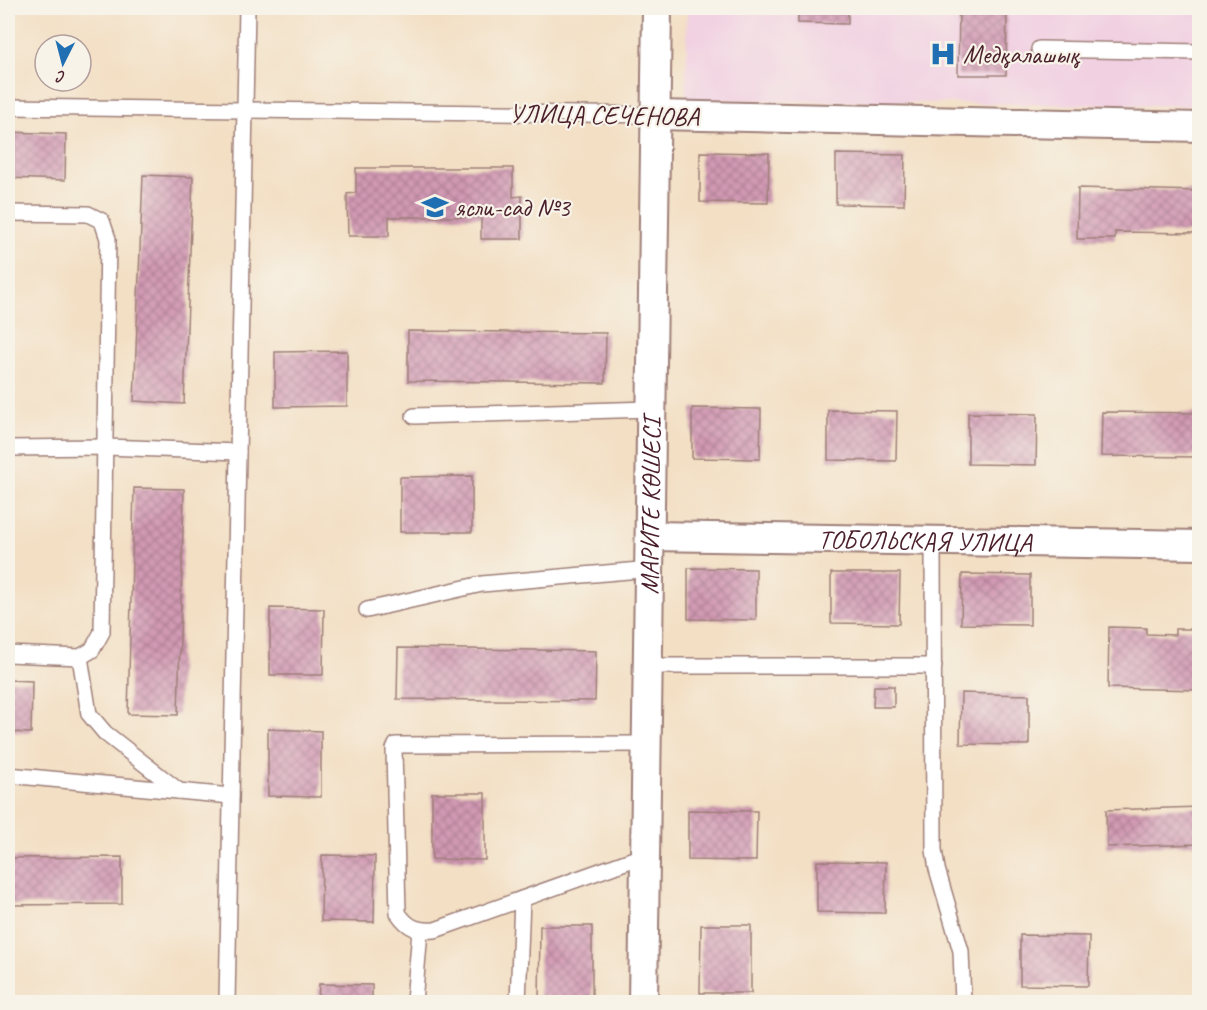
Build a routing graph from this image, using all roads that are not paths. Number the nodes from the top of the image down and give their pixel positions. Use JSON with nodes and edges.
{"nodes":[{"id":1,"x":247,"y":8,"type":"edge"},
{"id":2,"x":657,"y":8,"type":"edge"},
{"id":3,"x":1039,"y":49,"type":"dead end"},
{"id":4,"x":1200,"y":52,"type":"edge"},
{"id":5,"x":8,"y":107,"type":"edge"},
{"id":6,"x":245,"y":110,"type":"junction"},
{"id":7,"x":656,"y":116,"type":"junction"},
{"id":8,"x":1200,"y":127,"type":"edge"},
{"id":9,"x":8,"y":213,"type":"edge"},
{"id":10,"x":650,"y":409,"type":"junction"},
{"id":11,"x":414,"y":416,"type":"dead end"},
{"id":12,"x":106,"y":447,"type":"junction"},
{"id":13,"x":8,"y":448,"type":"edge"},
{"id":14,"x":238,"y":452,"type":"junction"},
{"id":15,"x":651,"y":537,"type":"junction"},
{"id":16,"x":933,"y":541,"type":"junction"},
{"id":17,"x":1200,"y":545,"type":"edge"},
{"id":18,"x":651,"y":569,"type":"junction"},
{"id":19,"x":367,"y":610,"type":"dead end"},
{"id":20,"x":8,"y":654,"type":"edge"},
{"id":21,"x":80,"y":657,"type":"junction"},
{"id":22,"x":649,"y":666,"type":"junction"},
{"id":23,"x":934,"y":666,"type":"junction"},
{"id":24,"x":648,"y":744,"type":"junction"},
{"id":25,"x":8,"y":775,"type":"edge"},
{"id":26,"x":180,"y":791,"type":"junction"},
{"id":27,"x":231,"y":796,"type":"junction"},
{"id":28,"x":645,"y":855,"type":"junction"},
{"id":29,"x":522,"y":899,"type":"junction"},
{"id":30,"x":420,"y":931,"type":"junction"},
{"id":31,"x":227,"y":1002,"type":"edge"},
{"id":32,"x":414,"y":1002,"type":"edge"},
{"id":33,"x":518,"y":1002,"type":"edge"},
{"id":34,"x":642,"y":1002,"type":"edge"},
{"id":35,"x":963,"y":1002,"type":"edge"}],
"edges":[{"from":1,"to":6,"type":"lane"},
{"from":2,"to":7,"type":"street","name":"МАРИТЕ КӨШЕСІ"},
{"from":3,"to":4,"type":"lane"},
{"from":5,"to":6,"type":"lane","name":"УЛИЦА СЕЧЕНОВА"},
{"from":6,"to":7,"type":"lane","name":"УЛИЦА СЕЧЕНОВА"},
{"from":6,"to":14,"type":"lane"},
{"from":7,"to":8,"type":"street","name":"УЛИЦА СЕЧЕНОВА"},
{"from":7,"to":10,"type":"street","name":"МАРИТЕ КӨШЕСІ"},
{"from":9,"to":12,"type":"lane"},
{"from":10,"to":11,"type":"lane"},
{"from":10,"to":15,"type":"street","name":"МАРИТЕ КӨШЕСІ"},
{"from":12,"to":13,"type":"lane"},
{"from":12,"to":14,"type":"lane"},
{"from":12,"to":21,"type":"lane"},
{"from":14,"to":27,"type":"lane"},
{"from":15,"to":16,"type":"street","name":"ТОБОЛЬСКАЯ УЛИЦА"},
{"from":15,"to":18,"type":"street","name":"МАРИТЕ КӨШЕСІ"},
{"from":16,"to":17,"type":"street","name":"ТОБОЛЬСКАЯ УЛИЦА"},
{"from":16,"to":23,"type":"lane"},
{"from":18,"to":19,"type":"lane"},
{"from":18,"to":22,"type":"street","name":"МАРИТЕ КӨШЕСІ"},
{"from":20,"to":21,"type":"lane"},
{"from":21,"to":26,"type":"lane"},
{"from":22,"to":23,"type":"lane"},
{"from":22,"to":24,"type":"street","name":"МАРИТЕ КӨШЕСІ"},
{"from":23,"to":35,"type":"lane"},
{"from":24,"to":28,"type":"street","name":"МАРИТЕ КӨШЕСІ"},
{"from":24,"to":30,"type":"lane"},
{"from":25,"to":26,"type":"lane"},
{"from":26,"to":27,"type":"lane"},
{"from":27,"to":31,"type":"lane"},
{"from":28,"to":29,"type":"lane"},
{"from":28,"to":34,"type":"street","name":"МАРИТЕ КӨШЕСІ"},
{"from":29,"to":30,"type":"lane"},
{"from":29,"to":33,"type":"lane"},
{"from":30,"to":32,"type":"lane"}]}
